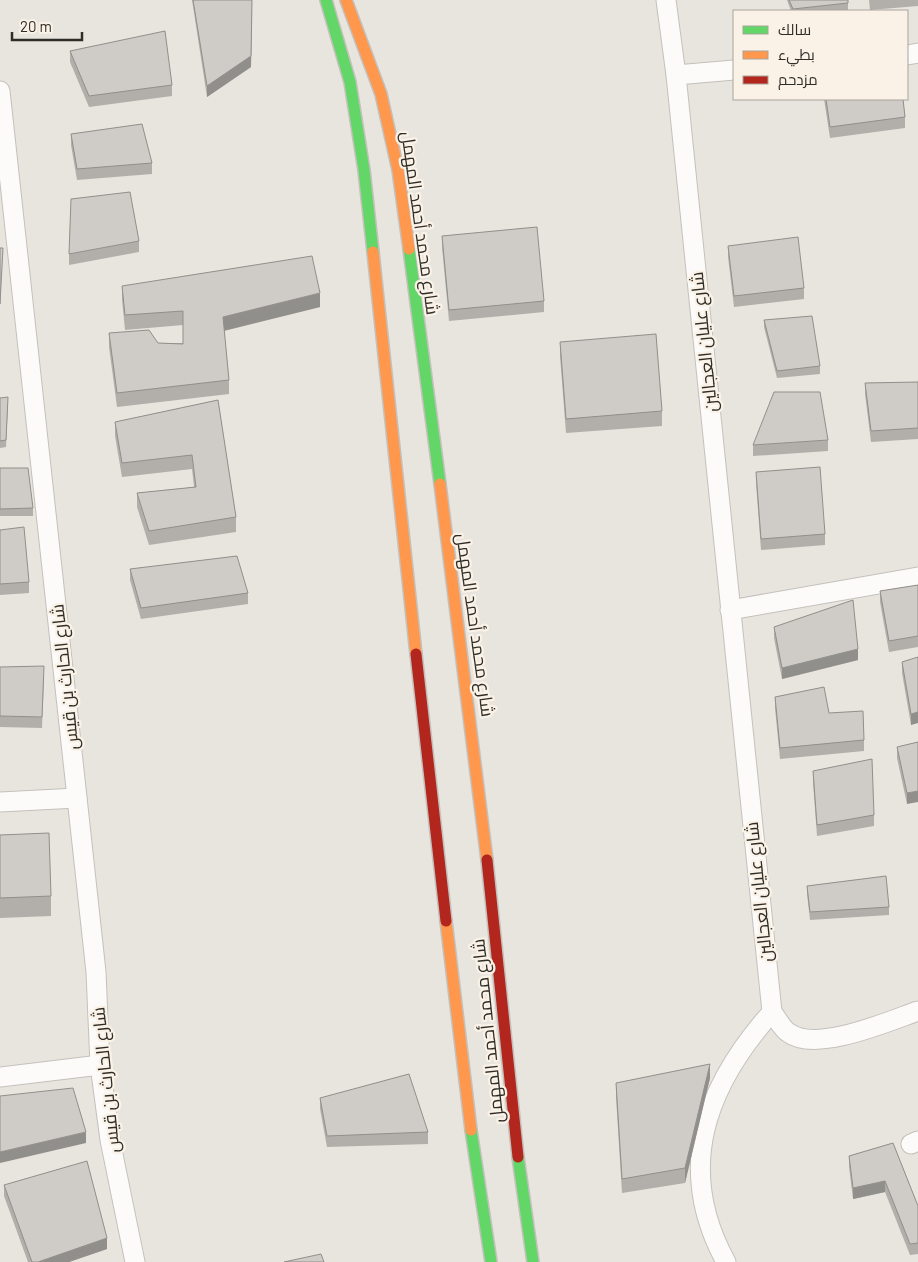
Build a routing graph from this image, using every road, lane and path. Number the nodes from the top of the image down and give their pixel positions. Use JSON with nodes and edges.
{"nodes":[{"id":1,"x":326,"y":0,"type":"edge"},
{"id":2,"x":346,"y":0,"type":"edge"},
{"id":3,"x":666,"y":0,"type":"edge"},
{"id":4,"x":733,"y":70,"type":"edge"},
{"id":5,"x":676,"y":75,"type":"junction"},
{"id":6,"x":0,"y":91,"type":"edge"},
{"id":7,"x":918,"y":576,"type":"edge"},
{"id":8,"x":730,"y":610,"type":"junction"},
{"id":9,"x":77,"y":798,"type":"junction"},
{"id":10,"x":0,"y":802,"type":"edge"},
{"id":11,"x":918,"y":1011,"type":"edge"},
{"id":12,"x":772,"y":1012,"type":"junction"},
{"id":13,"x":100,"y":1065,"type":"junction"},
{"id":14,"x":0,"y":1077,"type":"edge"},
{"id":15,"x":135,"y":1262,"type":"edge"},
{"id":16,"x":491,"y":1262,"type":"edge"},
{"id":17,"x":533,"y":1262,"type":"edge"},
{"id":18,"x":726,"y":1262,"type":"edge"}],
"edges":[{"from":1,"to":16,"type":"main road","name":"شارع محمد أحمد المهمل"},
{"from":2,"to":17,"type":"main road","name":"شارع محمد أحمد المهمل"},
{"from":3,"to":5,"type":"street","name":"شارع عليان العجالين"},
{"from":4,"to":5,"type":"street"},
{"from":5,"to":8,"type":"street","name":"شارع عليان العجالين"},
{"from":6,"to":9,"type":"street","name":"شارع الحارث بن قيس"},
{"from":7,"to":8,"type":"street"},
{"from":8,"to":12,"type":"street","name":"شارع عليان العجالين"},
{"from":9,"to":10,"type":"street"},
{"from":9,"to":13,"type":"street","name":"شارع الحارث بن قيس"},
{"from":11,"to":12,"type":"street"},
{"from":12,"to":18,"type":"street"},
{"from":13,"to":14,"type":"street"},
{"from":13,"to":15,"type":"street","name":"شارع الحارث بن قيس"}]}
